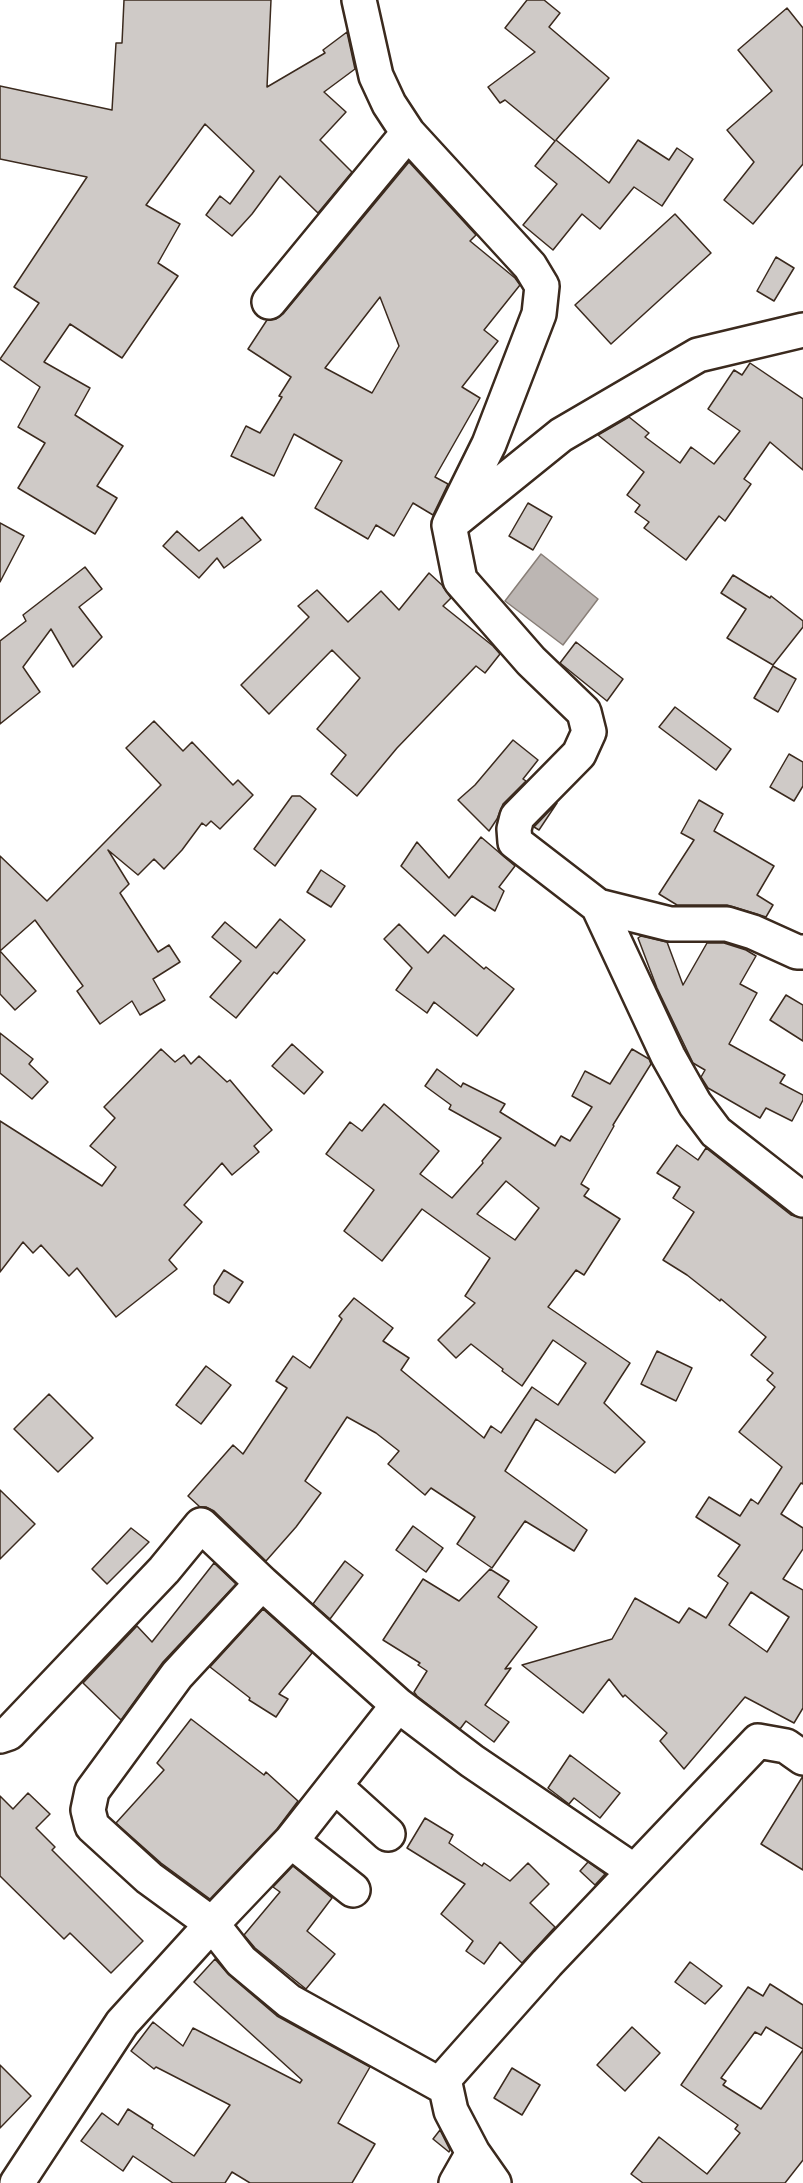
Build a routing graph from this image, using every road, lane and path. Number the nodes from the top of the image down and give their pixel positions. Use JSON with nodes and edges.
{"nodes":[{"id":1,"x":359,"y":0,"type":"edge"},
{"id":2,"x":408,"y":133,"type":"junction"},
{"id":3,"x":269,"y":302,"type":"dead end"},
{"id":4,"x":803,"y":330,"type":"edge"},
{"id":5,"x":449,"y":525,"type":"junction"},
{"id":6,"x":598,"y":906,"type":"junction"},
{"id":7,"x":803,"y":952,"type":"edge"},
{"id":8,"x":803,"y":1200,"type":"edge"},
{"id":9,"x":262,"y":1583,"type":"junction"},
{"id":10,"x":398,"y":1705,"type":"junction"},
{"id":11,"x":0,"y":1736,"type":"edge"},
{"id":12,"x":803,"y":1758,"type":"edge"},
{"id":13,"x":336,"y":1787,"type":"junction"},
{"id":14,"x":388,"y":1834,"type":"dead end"},
{"id":15,"x":291,"y":1842,"type":"junction"},
{"id":16,"x":634,"y":1871,"type":"junction"},
{"id":17,"x":353,"y":1890,"type":"dead end"},
{"id":18,"x":212,"y":1924,"type":"junction"},
{"id":19,"x":446,"y":2088,"type":"junction"},
{"id":20,"x":473,"y":2153,"type":"junction"},
{"id":21,"x":17,"y":2183,"type":"edge"},
{"id":22,"x":456,"y":2183,"type":"edge"},
{"id":23,"x":494,"y":2183,"type":"edge"}],
"edges":[{"from":1,"to":2,"type":"street"},
{"from":2,"to":3,"type":"street"},
{"from":2,"to":5,"type":"street"},
{"from":4,"to":5,"type":"street"},
{"from":5,"to":6,"type":"street"},
{"from":6,"to":7,"type":"street"},
{"from":6,"to":8,"type":"street"},
{"from":9,"to":10,"type":"street"},
{"from":9,"to":11,"type":"street"},
{"from":9,"to":18,"type":"street"},
{"from":10,"to":13,"type":"street"},
{"from":10,"to":16,"type":"street"},
{"from":12,"to":16,"type":"street"},
{"from":13,"to":14,"type":"street"},
{"from":13,"to":15,"type":"street"},
{"from":15,"to":17,"type":"street"},
{"from":15,"to":18,"type":"street"},
{"from":16,"to":19,"type":"street"},
{"from":18,"to":19,"type":"street"},
{"from":18,"to":21,"type":"street"},
{"from":19,"to":20,"type":"street"},
{"from":20,"to":22,"type":"street"},
{"from":20,"to":23,"type":"street"}]}
